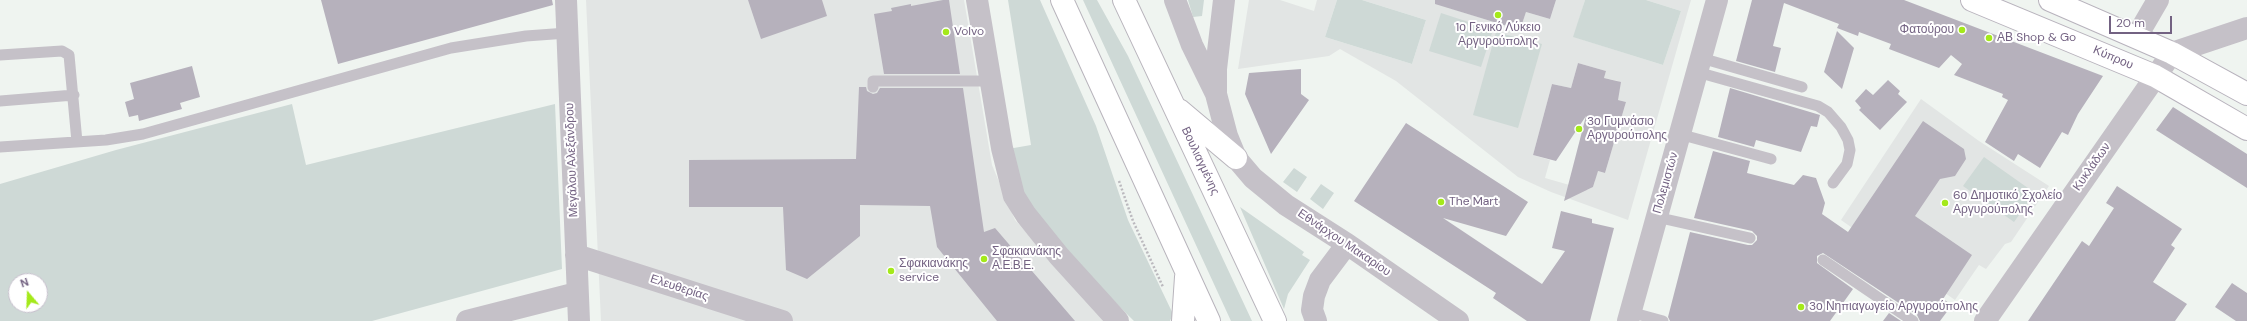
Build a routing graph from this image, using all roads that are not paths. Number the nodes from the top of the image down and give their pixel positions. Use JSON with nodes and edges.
{"nodes":[{"id":1,"x":566,"y":0,"type":"edge"},
{"id":2,"x":977,"y":0,"type":"edge"},
{"id":3,"x":1062,"y":0,"type":"edge"},
{"id":4,"x":1124,"y":0,"type":"edge"},
{"id":5,"x":1175,"y":0,"type":"edge"},
{"id":6,"x":1224,"y":0,"type":"edge"},
{"id":7,"x":1717,"y":0,"type":"edge"},
{"id":8,"x":1972,"y":0,"type":"edge"},
{"id":9,"x":2050,"y":0,"type":"edge"},
{"id":10,"x":2154,"y":3,"type":"edge"},
{"id":11,"x":2247,"y":28,"type":"edge"},
{"id":12,"x":567,"y":34,"type":"junction"},
{"id":13,"x":2137,"y":36,"type":"junction"},
{"id":14,"x":2172,"y":53,"type":"junction"},
{"id":15,"x":0,"y":55,"type":"edge"},
{"id":16,"x":1699,"y":65,"type":"junction"},
{"id":17,"x":2155,"y":76,"type":"junction"},
{"id":18,"x":991,"y":81,"type":"junction"},
{"id":19,"x":873,"y":87,"type":"dead end"},
{"id":20,"x":1802,"y":87,"type":"dead end"},
{"id":21,"x":1216,"y":94,"type":"junction"},
{"id":22,"x":2247,"y":94,"type":"edge"},
{"id":23,"x":74,"y":95,"type":"junction"},
{"id":24,"x":0,"y":100,"type":"edge"},
{"id":25,"x":1174,"y":106,"type":"junction"},
{"id":26,"x":2247,"y":129,"type":"edge"},
{"id":27,"x":1679,"y":134,"type":"junction"},
{"id":28,"x":77,"y":142,"type":"junction"},
{"id":29,"x":0,"y":147,"type":"edge"},
{"id":30,"x":1236,"y":158,"type":"junction"},
{"id":31,"x":1771,"y":159,"type":"dead end"},
{"id":32,"x":1833,"y":183,"type":"dead end"},
{"id":33,"x":1656,"y":217,"type":"junction"},
{"id":34,"x":1750,"y":238,"type":"dead end"},
{"id":35,"x":1347,"y":244,"type":"junction"},
{"id":36,"x":576,"y":255,"type":"junction"},
{"id":37,"x":1823,"y":260,"type":"dead end"},
{"id":38,"x":1186,"y":274,"type":"junction"},
{"id":39,"x":578,"y":293,"type":"junction"},
{"id":40,"x":1629,"y":316,"type":"edge"},
{"id":41,"x":467,"y":321,"type":"edge"},
{"id":42,"x":579,"y":321,"type":"edge"},
{"id":43,"x":782,"y":321,"type":"edge"},
{"id":44,"x":1118,"y":321,"type":"edge"},
{"id":45,"x":1183,"y":321,"type":"edge"},
{"id":46,"x":1209,"y":321,"type":"edge"},
{"id":47,"x":1275,"y":321,"type":"edge"},
{"id":48,"x":1316,"y":321,"type":"edge"},
{"id":49,"x":1458,"y":321,"type":"edge"},
{"id":50,"x":1663,"y":321,"type":"edge"},
{"id":51,"x":1913,"y":321,"type":"edge"},
{"id":52,"x":1985,"y":321,"type":"edge"}],
"edges":[{"from":1,"to":12,"type":"street","name":"Μεγάλου Αλεξάνδρου"},
{"from":2,"to":18,"type":"street"},
{"from":3,"to":38,"type":"main road"},
{"from":4,"to":25,"type":"main road","name":"Βουλιαγμένης"},
{"from":5,"to":21,"type":"street"},
{"from":6,"to":21,"type":"street"},
{"from":7,"to":16,"type":"street","name":"Πολεμιστών"},
{"from":8,"to":17,"type":"main road","name":"Κύπρου"},
{"from":9,"to":13,"type":"main road"},
{"from":10,"to":13,"type":"street"},
{"from":11,"to":14,"type":"street"},
{"from":12,"to":28,"type":"lane"},
{"from":12,"to":36,"type":"street","name":"Μεγάλου Αλεξάνδρου"},
{"from":13,"to":14,"type":"main road"},
{"from":14,"to":17,"type":"street","name":"Κυκλάδων"},
{"from":14,"to":22,"type":"main road"},
{"from":15,"to":23,"type":"lane"},
{"from":16,"to":20,"type":"lane"},
{"from":16,"to":27,"type":"street","name":"Πολεμιστών"},
{"from":16,"to":32,"type":"lane"},
{"from":17,"to":26,"type":"main road","name":"Κύπρου"},
{"from":17,"to":52,"type":"street","name":"Κυκλάδων"},
{"from":18,"to":19,"type":"lane"},
{"from":18,"to":44,"type":"street"},
{"from":21,"to":30,"type":"street","name":"Εθνάρχου Μακαρίου"},
{"from":23,"to":24,"type":"lane"},
{"from":23,"to":28,"type":"lane"},
{"from":25,"to":30,"type":"main road"},
{"from":25,"to":47,"type":"main road","name":"Βουλιαγμένης"},
{"from":27,"to":31,"type":"lane"},
{"from":27,"to":33,"type":"street","name":"Πολεμιστών"},
{"from":28,"to":29,"type":"lane"},
{"from":30,"to":35,"type":"street","name":"Εθνάρχου Μακαρίου"},
{"from":33,"to":34,"type":"lane"},
{"from":33,"to":40,"type":"street","name":"Πολεμιστών"},
{"from":35,"to":48,"type":"street"},
{"from":35,"to":49,"type":"street","name":"Εθνάρχου Μακαρίου"},
{"from":36,"to":39,"type":"street","name":"Μεγάλου Αλεξάνδρου"},
{"from":36,"to":43,"type":"street","name":"Ελευθερίας"},
{"from":37,"to":51,"type":"lane"},
{"from":38,"to":45,"type":"main road"},
{"from":38,"to":46,"type":"main road"},
{"from":39,"to":41,"type":"street"},
{"from":39,"to":42,"type":"street","name":"Μεγάλου Αλεξάνδρου"},
{"from":40,"to":50,"type":"lane"}]}
